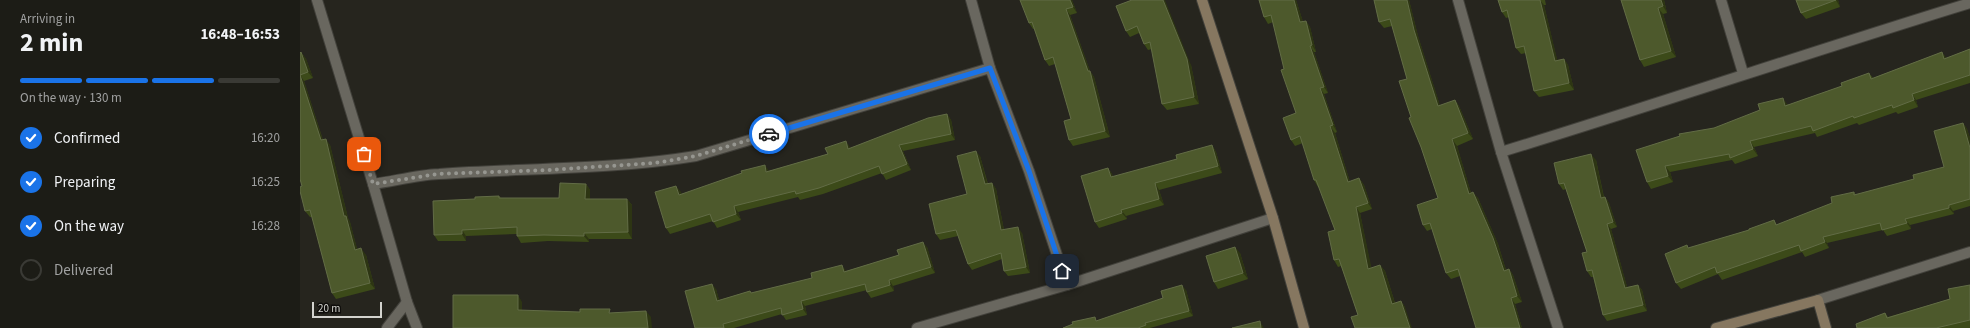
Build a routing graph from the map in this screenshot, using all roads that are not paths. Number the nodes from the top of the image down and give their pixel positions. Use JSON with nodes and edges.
{"nodes":[{"id":1,"x":318,"y":0,"type":"edge"},
{"id":2,"x":971,"y":0,"type":"edge"},
{"id":3,"x":1202,"y":0,"type":"edge"},
{"id":4,"x":1458,"y":0,"type":"edge"},
{"id":5,"x":1721,"y":0,"type":"edge"},
{"id":6,"x":1970,"y":3,"type":"edge"},
{"id":7,"x":990,"y":68,"type":"junction"},
{"id":8,"x":1743,"y":73,"type":"junction"},
{"id":9,"x":1501,"y":152,"type":"junction"},
{"id":10,"x":373,"y":184,"type":"junction"},
{"id":11,"x":1273,"y":218,"type":"junction"},
{"id":12,"x":1970,"y":252,"type":"edge"},
{"id":13,"x":1067,"y":285,"type":"junction"},
{"id":14,"x":1818,"y":300,"type":"junction"},
{"id":15,"x":406,"y":302,"type":"junction"},
{"id":16,"x":387,"y":328,"type":"edge"},
{"id":17,"x":417,"y":328,"type":"edge"},
{"id":18,"x":917,"y":328,"type":"edge"},
{"id":19,"x":1304,"y":328,"type":"edge"},
{"id":20,"x":1558,"y":328,"type":"edge"},
{"id":21,"x":1716,"y":328,"type":"edge"},
{"id":22,"x":1826,"y":328,"type":"edge"}],
"edges":[{"from":1,"to":10,"type":"street"},
{"from":2,"to":7,"type":"street"},
{"from":3,"to":11,"type":"street"},
{"from":4,"to":9,"type":"street"},
{"from":5,"to":8,"type":"street"},
{"from":6,"to":8,"type":"street"},
{"from":7,"to":10,"type":"street"},
{"from":7,"to":13,"type":"street"},
{"from":8,"to":9,"type":"street"},
{"from":9,"to":20,"type":"street"},
{"from":10,"to":15,"type":"street"},
{"from":11,"to":13,"type":"street"},
{"from":11,"to":19,"type":"street"},
{"from":12,"to":14,"type":"street"},
{"from":13,"to":18,"type":"street"},
{"from":14,"to":21,"type":"street"},
{"from":14,"to":22,"type":"street"},
{"from":15,"to":16,"type":"street"},
{"from":15,"to":17,"type":"street"}]}
